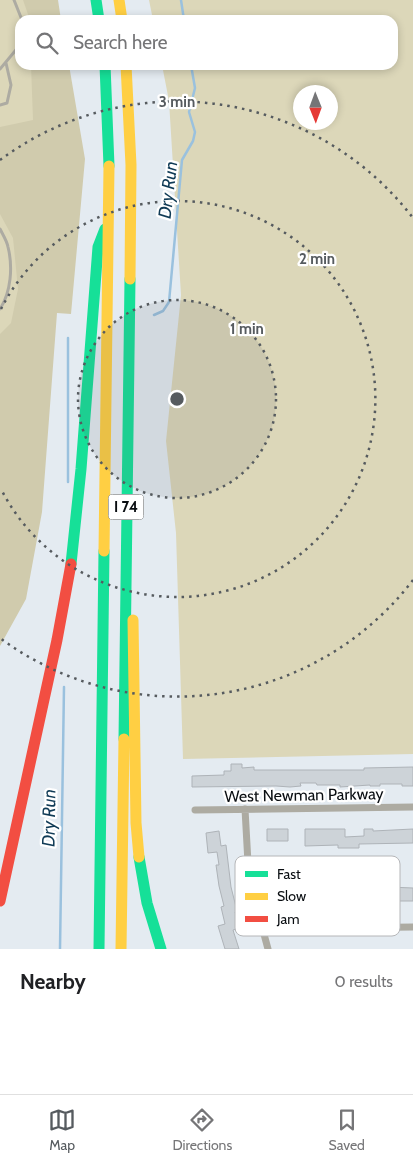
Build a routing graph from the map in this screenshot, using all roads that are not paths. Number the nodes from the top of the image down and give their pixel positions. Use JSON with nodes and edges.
{"nodes":[{"id":1,"x":14,"y":0,"type":"edge"},
{"id":2,"x":96,"y":0,"type":"edge"},
{"id":3,"x":119,"y":0,"type":"edge"},
{"id":4,"x":20,"y":15,"type":"edge"},
{"id":5,"x":98,"y":15,"type":"edge"},
{"id":6,"x":121,"y":15,"type":"edge"},
{"id":7,"x":15,"y":51,"type":"edge"},
{"id":8,"x":6,"y":63,"type":"junction"},
{"id":9,"x":0,"y":70,"type":"edge"},
{"id":10,"x":106,"y":70,"type":"edge"},
{"id":11,"x":126,"y":70,"type":"edge"},
{"id":12,"x":0,"y":105,"type":"edge"},
{"id":13,"x":108,"y":222,"type":"junction"},
{"id":14,"x":0,"y":229,"type":"edge"},
{"id":15,"x":0,"y":310,"type":"edge"},
{"id":16,"x":128,"y":420,"type":"junction"},
{"id":17,"x":413,"y":808,"type":"edge"},
{"id":18,"x":245,"y":809,"type":"junction"},
{"id":19,"x":195,"y":810,"type":"dead end"},
{"id":20,"x":248,"y":856,"type":"edge"},
{"id":21,"x":0,"y":901,"type":"edge"},
{"id":22,"x":400,"y":927,"type":"edge"},
{"id":23,"x":413,"y":927,"type":"edge"},
{"id":24,"x":264,"y":936,"type":"edge"},
{"id":25,"x":99,"y":949,"type":"edge"},
{"id":26,"x":121,"y":949,"type":"edge"},
{"id":27,"x":161,"y":949,"type":"edge"},
{"id":28,"x":268,"y":949,"type":"edge"}],
"edges":[{"from":1,"to":4,"type":"lane"},
{"from":2,"to":5,"type":"highway"},
{"from":3,"to":6,"type":"highway"},
{"from":7,"to":8,"type":"lane"},
{"from":8,"to":9,"type":"lane"},
{"from":8,"to":12,"type":"lane"},
{"from":10,"to":13,"type":"highway","number":"I 74"},
{"from":11,"to":16,"type":"highway","number":"I 74"},
{"from":13,"to":21,"type":"highway"},
{"from":13,"to":25,"type":"highway","number":"I 74"},
{"from":14,"to":15,"type":"lane"},
{"from":16,"to":26,"type":"highway","number":"I 74"},
{"from":16,"to":27,"type":"highway"},
{"from":17,"to":18,"type":"street","name":"West Newman Parkway"},
{"from":18,"to":19,"type":"street","name":"West Newman Parkway"},
{"from":18,"to":20,"type":"street"},
{"from":22,"to":23,"type":"street"},
{"from":24,"to":28,"type":"street"}]}
